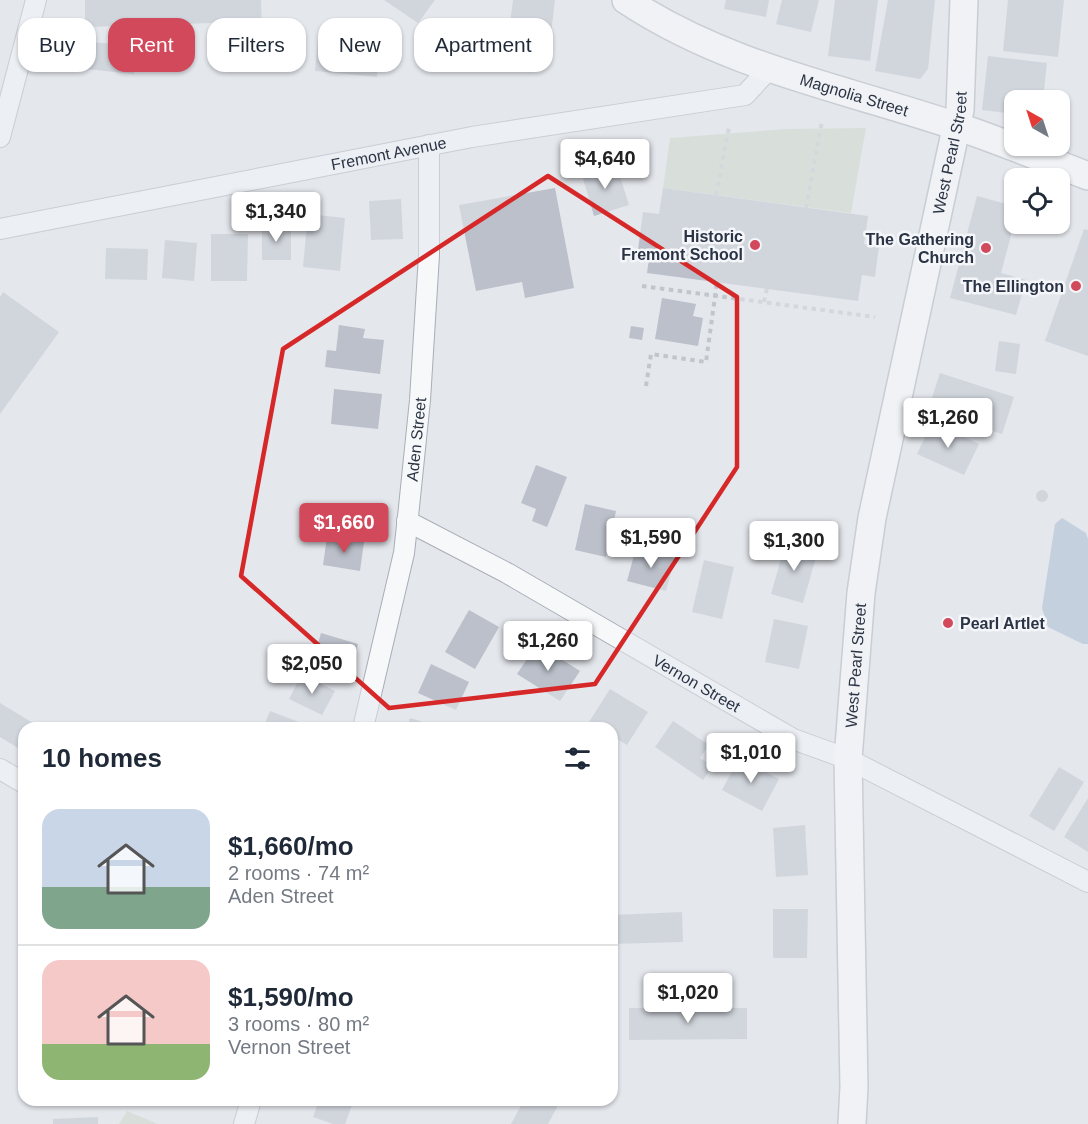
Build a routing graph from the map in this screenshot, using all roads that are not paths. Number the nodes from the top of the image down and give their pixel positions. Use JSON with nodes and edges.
{"nodes":[{"id":1,"x":36,"y":0,"type":"edge"},
{"id":2,"x":626,"y":0,"type":"edge"},
{"id":3,"x":964,"y":0,"type":"edge"},
{"id":4,"x":769,"y":69,"type":"junction"},
{"id":5,"x":957,"y":126,"type":"junction"},
{"id":6,"x":0,"y":136,"type":"edge"},
{"id":7,"x":429,"y":145,"type":"junction"},
{"id":8,"x":1088,"y":176,"type":"edge"},
{"id":9,"x":0,"y":229,"type":"edge"},
{"id":10,"x":407,"y":521,"type":"junction"},
{"id":11,"x":364,"y":722,"type":"edge"},
{"id":12,"x":848,"y":759,"type":"junction"},
{"id":13,"x":0,"y":769,"type":"edge"},
{"id":14,"x":18,"y":780,"type":"edge"},
{"id":15,"x":1088,"y":882,"type":"edge"},
{"id":16,"x":249,"y":1106,"type":"edge"},
{"id":17,"x":244,"y":1124,"type":"edge"},
{"id":18,"x":852,"y":1124,"type":"edge"}],
"edges":[{"from":1,"to":6,"type":"street"},
{"from":2,"to":4,"type":"street","name":"Magnolia Street"},
{"from":3,"to":5,"type":"street","name":"West Pearl Street"},
{"from":4,"to":5,"type":"street","name":"Magnolia Street"},
{"from":4,"to":7,"type":"street","name":"Fremont Avenue"},
{"from":5,"to":8,"type":"street","name":"Magnolia Street"},
{"from":5,"to":12,"type":"street","name":"West Pearl Street"},
{"from":7,"to":9,"type":"street","name":"Fremont Avenue"},
{"from":7,"to":10,"type":"street","name":"Aden Street"},
{"from":10,"to":11,"type":"street","name":"Aden Street"},
{"from":10,"to":12,"type":"street","name":"Vernon Street"},
{"from":12,"to":15,"type":"street","name":"Vernon Street"},
{"from":12,"to":18,"type":"street","name":"West Pearl Street"},
{"from":13,"to":14,"type":"street"},
{"from":16,"to":17,"type":"street"}]}
